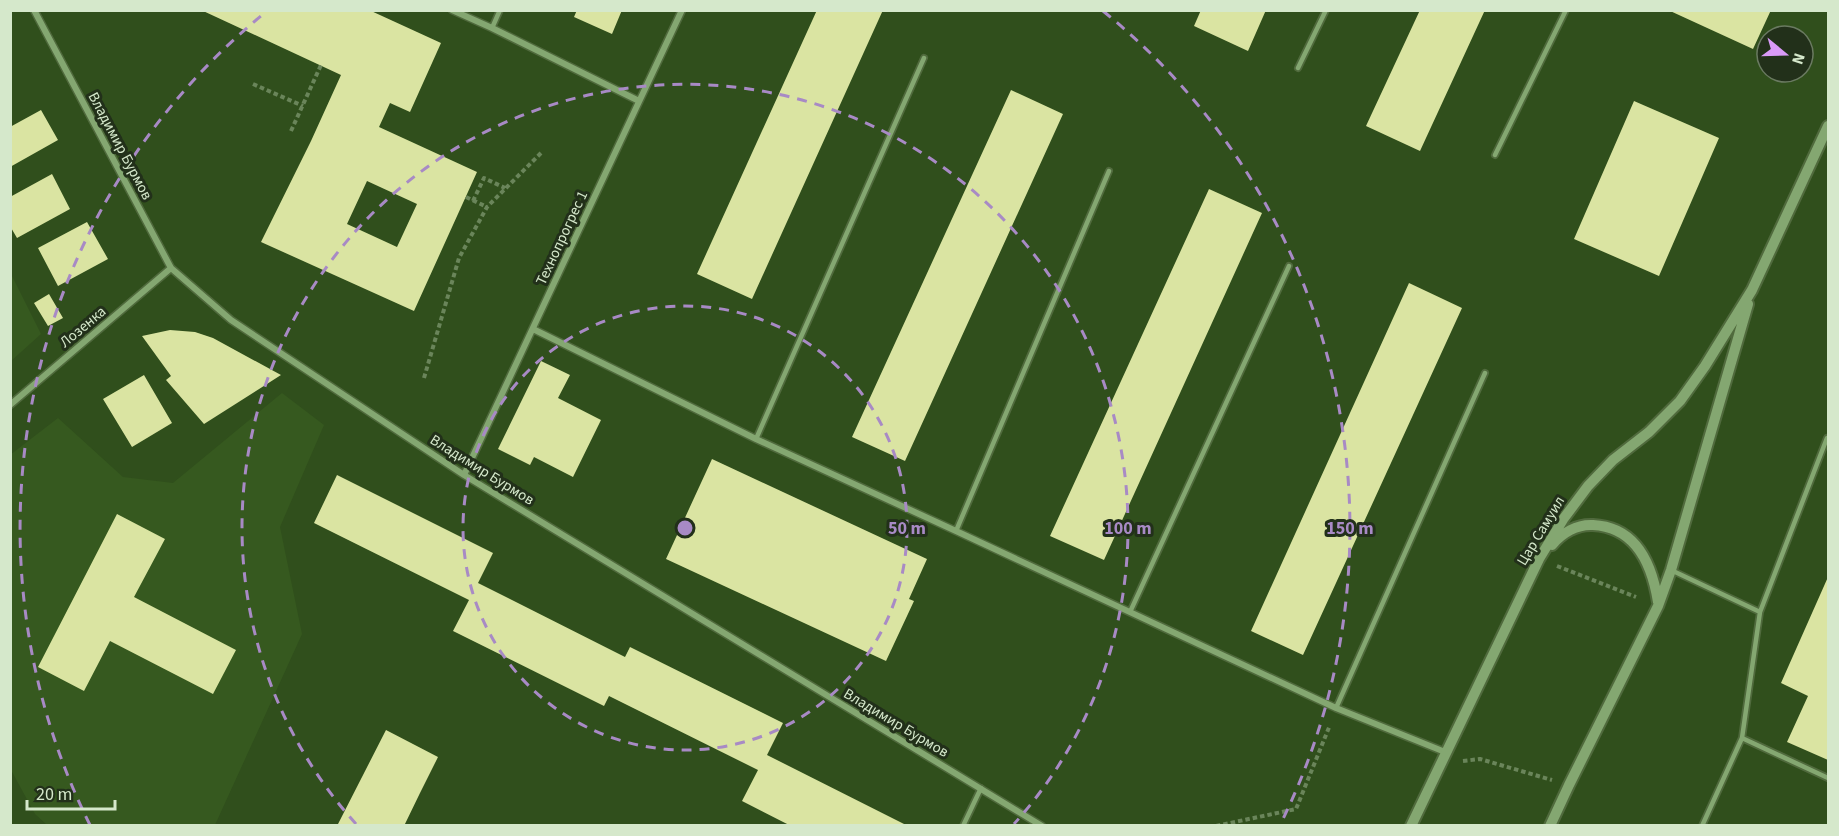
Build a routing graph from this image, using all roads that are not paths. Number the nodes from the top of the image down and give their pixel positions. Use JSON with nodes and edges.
{"nodes":[{"id":1,"x":34,"y":10,"type":"edge"},
{"id":2,"x":452,"y":10,"type":"edge"},
{"id":3,"x":500,"y":10,"type":"edge"},
{"id":4,"x":682,"y":10,"type":"edge"},
{"id":5,"x":1326,"y":10,"type":"edge"},
{"id":6,"x":1566,"y":10,"type":"edge"},
{"id":7,"x":492,"y":28,"type":"junction"},
{"id":8,"x":924,"y":58,"type":"dead end"},
{"id":9,"x":1298,"y":68,"type":"dead end"},
{"id":10,"x":639,"y":101,"type":"junction"},
{"id":11,"x":1828,"y":126,"type":"edge"},
{"id":12,"x":1495,"y":155,"type":"dead end"},
{"id":13,"x":1109,"y":171,"type":"dead end"},
{"id":14,"x":1289,"y":266,"type":"dead end"},
{"id":15,"x":171,"y":268,"type":"junction"},
{"id":16,"x":1752,"y":290,"type":"junction"},
{"id":17,"x":533,"y":329,"type":"junction"},
{"id":18,"x":1485,"y":373,"type":"dead end"},
{"id":19,"x":10,"y":405,"type":"edge"},
{"id":20,"x":1827,"y":438,"type":"dead end"},
{"id":21,"x":756,"y":439,"type":"junction"},
{"id":22,"x":464,"y":475,"type":"junction"},
{"id":23,"x":956,"y":531,"type":"junction"},
{"id":24,"x":1539,"y":559,"type":"junction"},
{"id":25,"x":1671,"y":570,"type":"junction"},
{"id":26,"x":1658,"y":606,"type":"junction"},
{"id":27,"x":1130,"y":612,"type":"junction"},
{"id":28,"x":1760,"y":612,"type":"junction"},
{"id":29,"x":1336,"y":708,"type":"junction"},
{"id":30,"x":1742,"y":738,"type":"junction"},
{"id":31,"x":1445,"y":752,"type":"junction"},
{"id":32,"x":1828,"y":778,"type":"edge"},
{"id":33,"x":981,"y":789,"type":"junction"},
{"id":34,"x":963,"y":825,"type":"edge"},
{"id":35,"x":1042,"y":825,"type":"edge"},
{"id":36,"x":1411,"y":825,"type":"edge"},
{"id":37,"x":1550,"y":825,"type":"edge"},
{"id":38,"x":1702,"y":825,"type":"edge"}],
"edges":[{"from":1,"to":15,"type":"street","name":"Владимир Бурмов"},
{"from":2,"to":7,"type":"street"},
{"from":3,"to":7,"type":"lane"},
{"from":4,"to":10,"type":"street","name":"Технопрогрес 1"},
{"from":5,"to":9,"type":"lane"},
{"from":6,"to":12,"type":"lane"},
{"from":7,"to":10,"type":"street"},
{"from":8,"to":21,"type":"lane"},
{"from":10,"to":17,"type":"street","name":"Технопрогрес 1"},
{"from":11,"to":16,"type":"street","name":"Цар Самуил"},
{"from":13,"to":23,"type":"lane"},
{"from":14,"to":27,"type":"lane"},
{"from":15,"to":19,"type":"street","name":"Лозенка"},
{"from":15,"to":22,"type":"street","name":"Владимир Бурмов"},
{"from":16,"to":24,"type":"street","name":"Цар Самуил"},
{"from":16,"to":25,"type":"street","name":"Цар Самуил"},
{"from":17,"to":21,"type":"street"},
{"from":17,"to":22,"type":"street","name":"Технопрогрес 1"},
{"from":18,"to":29,"type":"lane"},
{"from":20,"to":28,"type":"lane"},
{"from":21,"to":23,"type":"street"},
{"from":22,"to":33,"type":"street","name":"Владимир Бурмов"},
{"from":23,"to":27,"type":"street"},
{"from":24,"to":26,"type":"street"},
{"from":24,"to":31,"type":"street","name":"Цар Самуил"},
{"from":25,"to":26,"type":"street","name":"Цар Самуил"},
{"from":25,"to":28,"type":"lane"},
{"from":26,"to":37,"type":"street","name":"Цар Самуил"},
{"from":27,"to":29,"type":"street"},
{"from":28,"to":30,"type":"lane"},
{"from":29,"to":31,"type":"street"},
{"from":30,"to":32,"type":"lane"},
{"from":30,"to":38,"type":"lane"},
{"from":31,"to":36,"type":"street","name":"Цар Самуил"},
{"from":33,"to":34,"type":"lane"},
{"from":33,"to":35,"type":"street","name":"Владимир Бурмов"}]}
